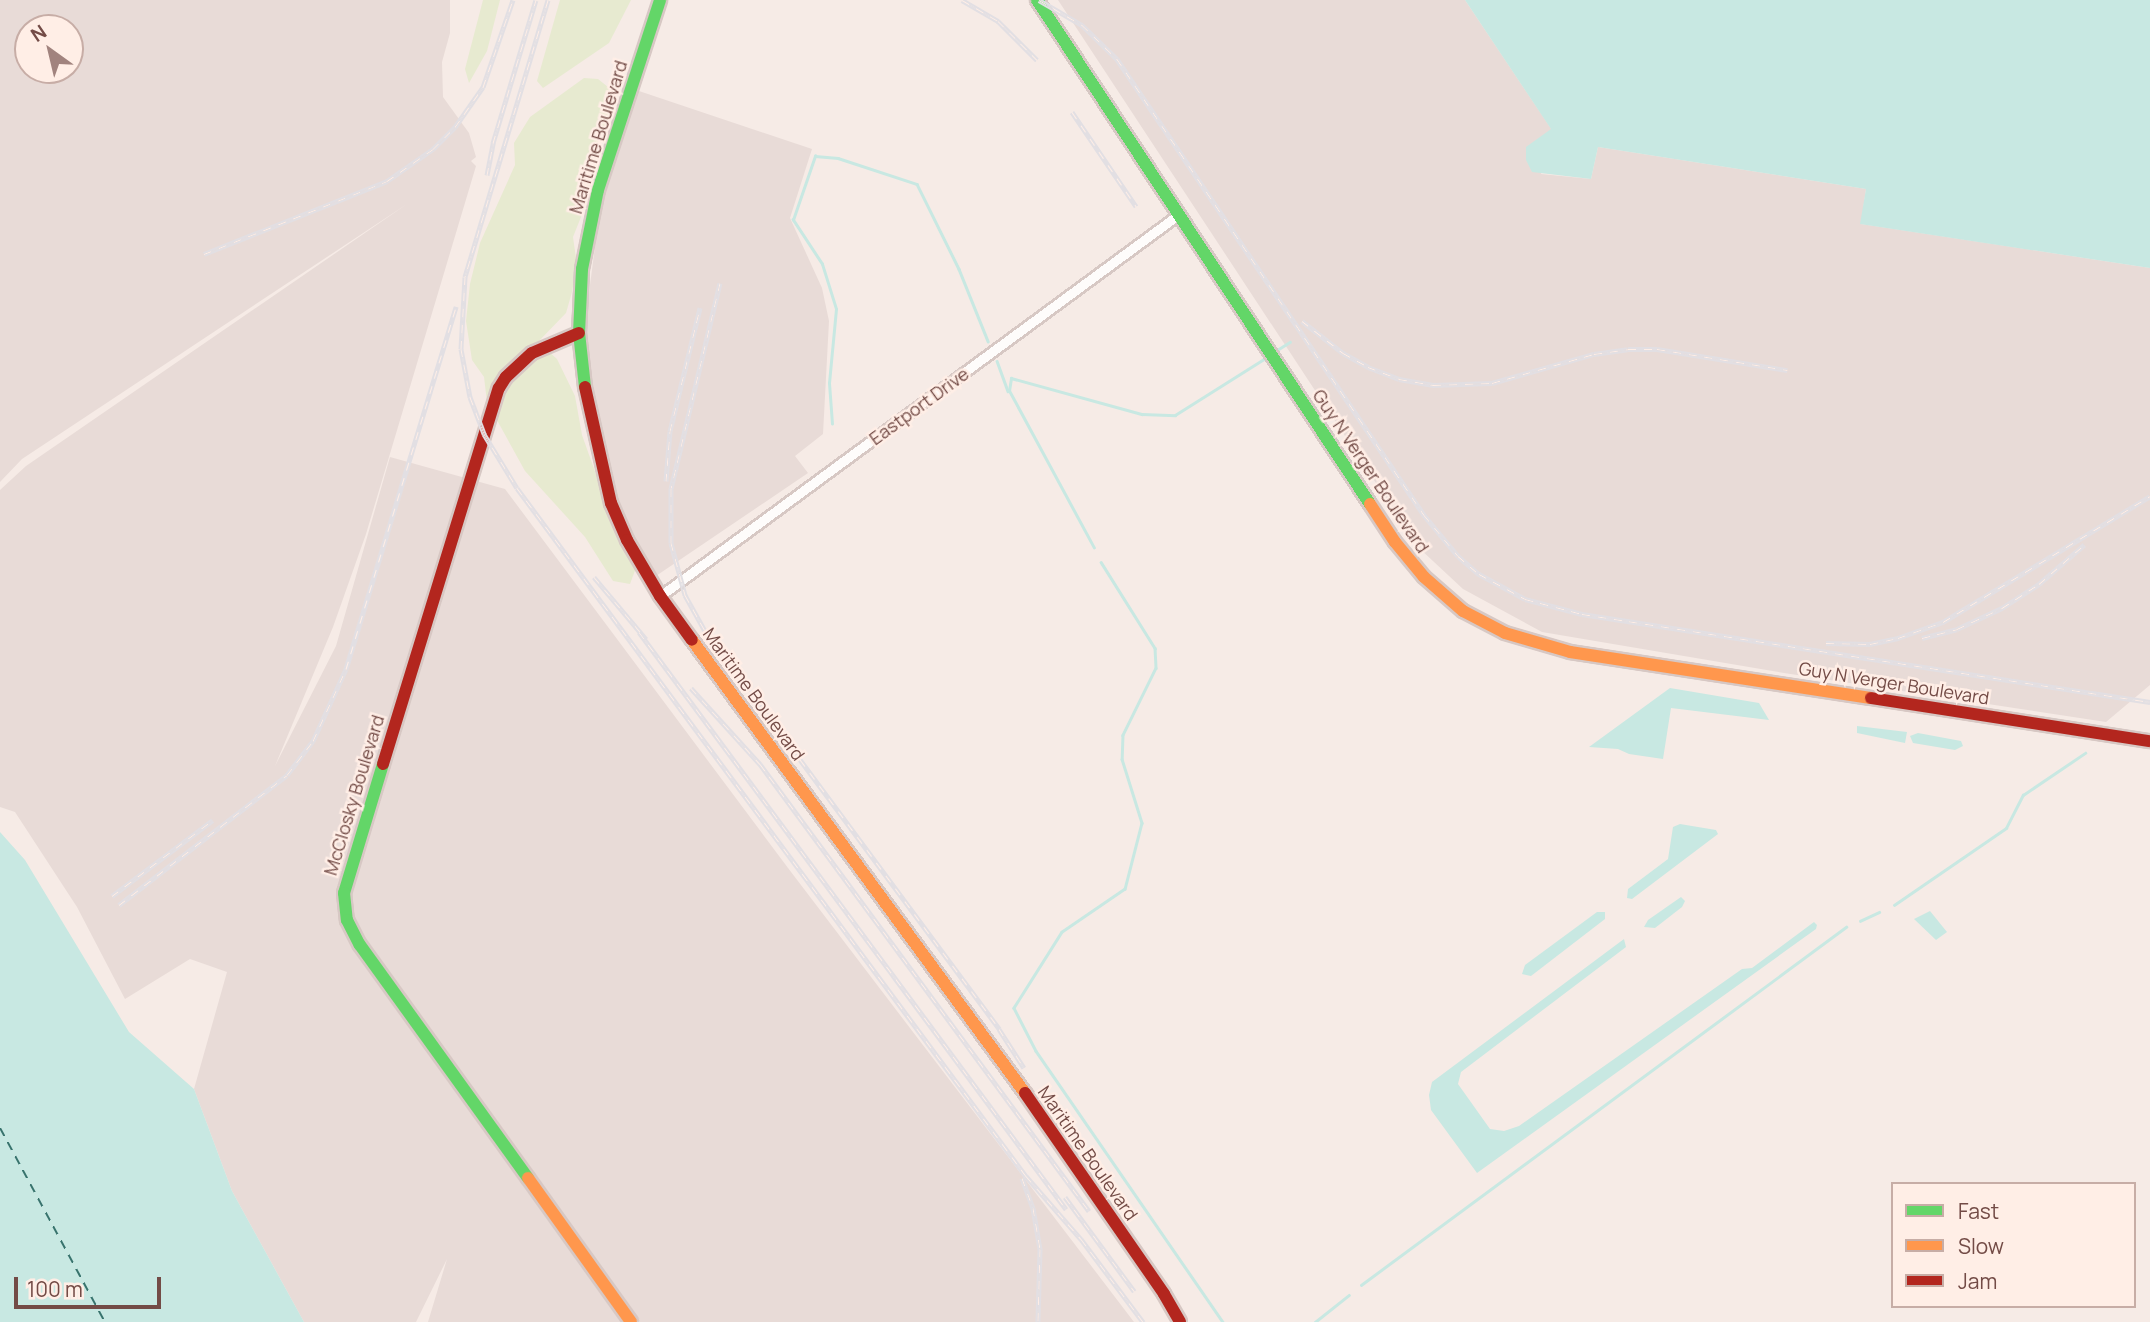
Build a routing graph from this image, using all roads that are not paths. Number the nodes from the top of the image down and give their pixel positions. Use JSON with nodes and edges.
{"nodes":[{"id":1,"x":660,"y":0,"type":"edge"},
{"id":2,"x":1037,"y":0,"type":"edge"},
{"id":3,"x":1178,"y":215,"type":"junction"},
{"id":4,"x":579,"y":333,"type":"junction"},
{"id":5,"x":660,"y":596,"type":"junction"},
{"id":6,"x":2150,"y":741,"type":"edge"},
{"id":7,"x":631,"y":1322,"type":"edge"},
{"id":8,"x":1180,"y":1322,"type":"edge"}],
"edges":[{"from":1,"to":4,"type":"street","name":"Maritime Boulevard"},
{"from":2,"to":3,"type":"street","name":"Guy N Verger Boulevard"},
{"from":3,"to":5,"type":"street","name":"Eastport Drive"},
{"from":3,"to":6,"type":"street","name":"Guy N Verger Boulevard"},
{"from":4,"to":5,"type":"street","name":"Maritime Boulevard"},
{"from":4,"to":7,"type":"street","name":"McClosky Boulevard"},
{"from":5,"to":8,"type":"street","name":"Maritime Boulevard"}]}
